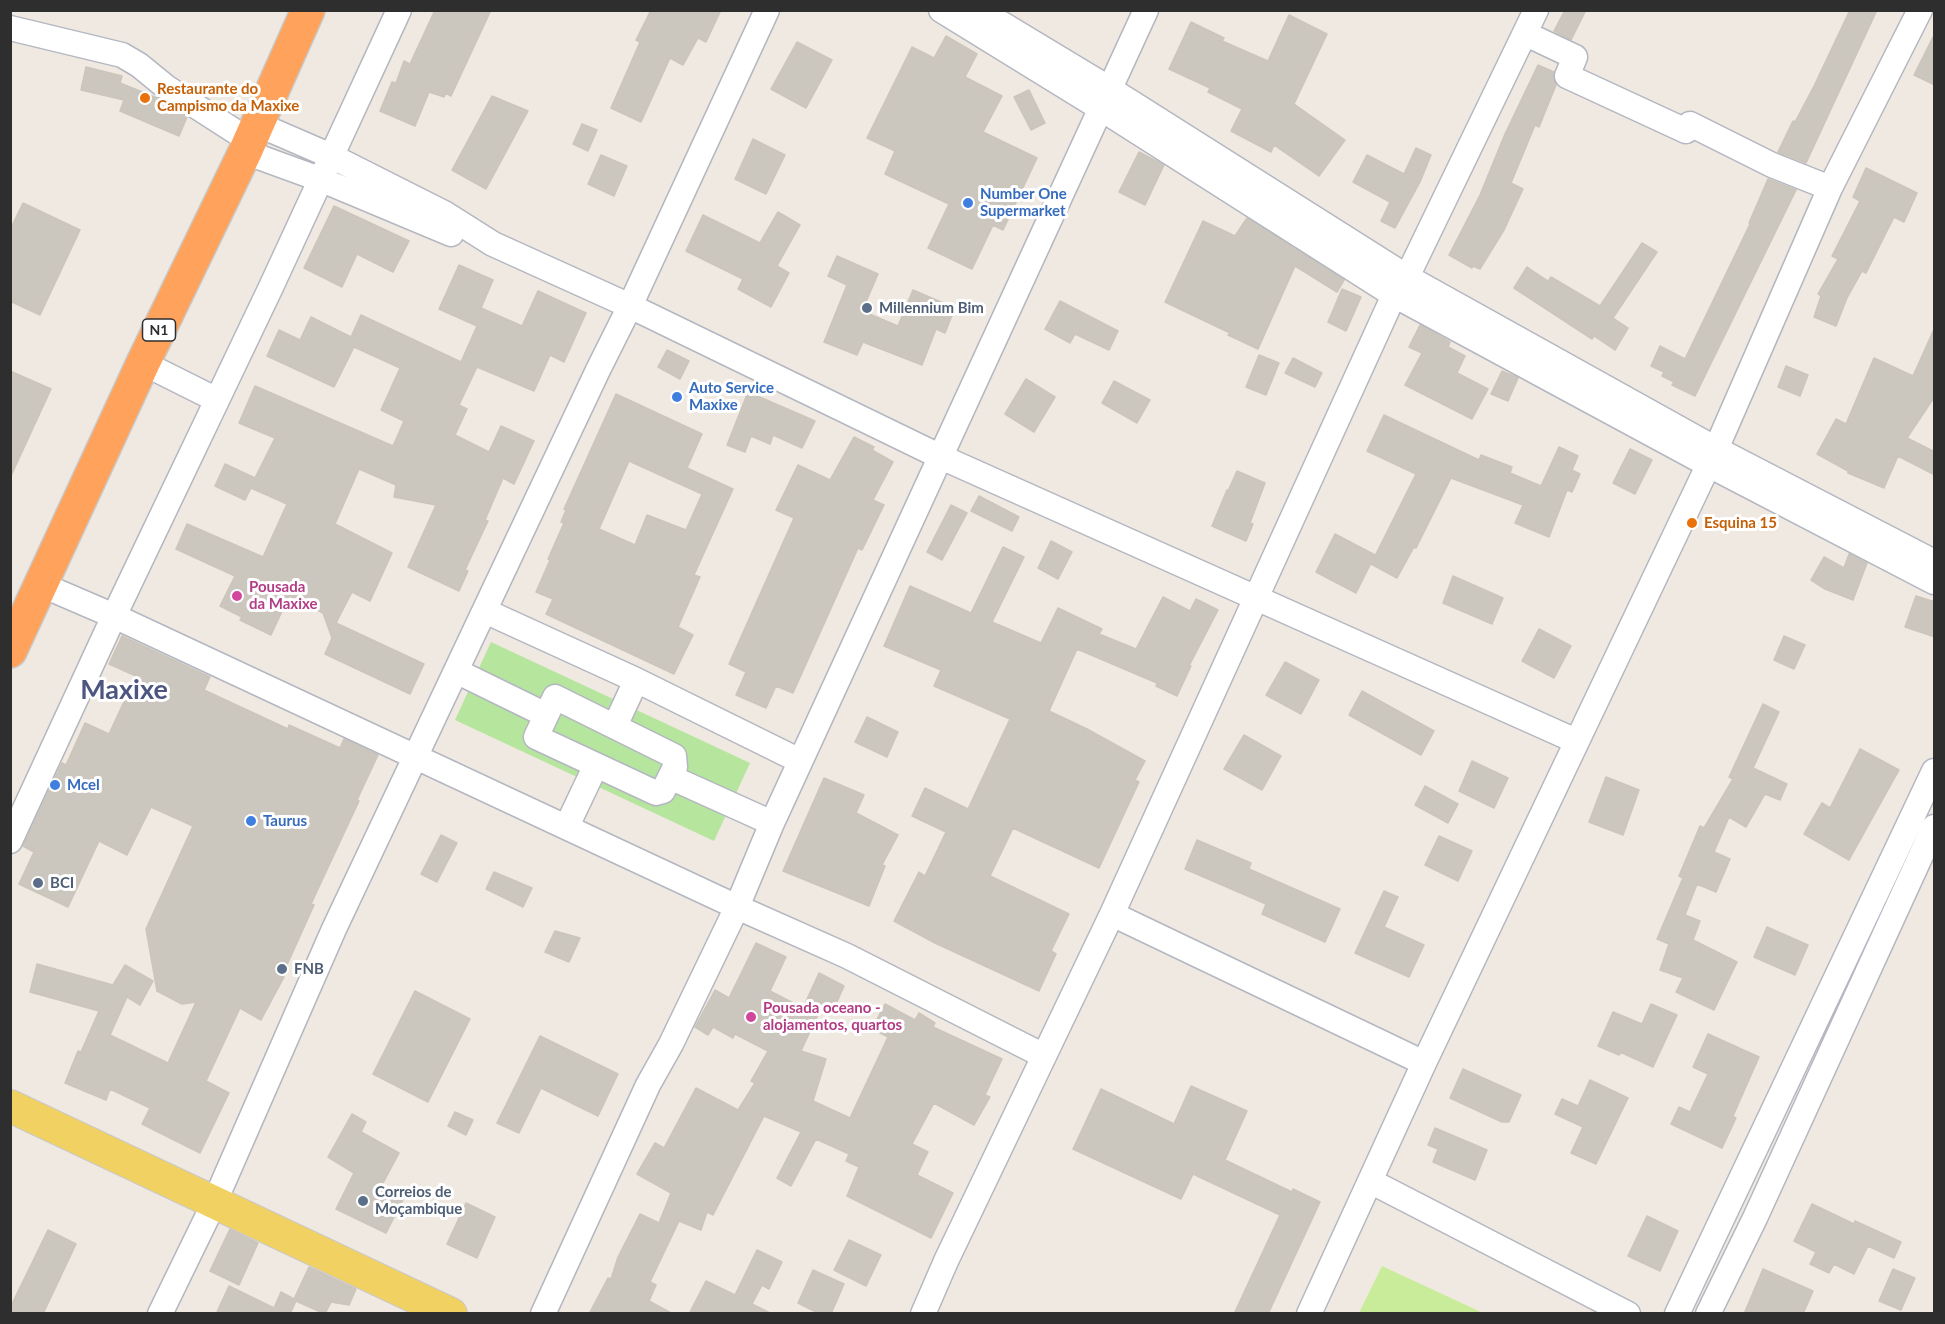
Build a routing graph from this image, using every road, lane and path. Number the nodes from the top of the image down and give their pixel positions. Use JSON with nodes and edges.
{"nodes":[{"id":1,"x":308,"y":10,"type":"edge"},
{"id":2,"x":399,"y":10,"type":"edge"},
{"id":3,"x":767,"y":10,"type":"edge"},
{"id":4,"x":941,"y":10,"type":"edge"},
{"id":5,"x":979,"y":10,"type":"edge"},
{"id":6,"x":1146,"y":10,"type":"edge"},
{"id":7,"x":1536,"y":10,"type":"edge"},
{"id":8,"x":1920,"y":10,"type":"edge"},
{"id":9,"x":10,"y":28,"type":"edge"},
{"id":10,"x":1526,"y":34,"type":"junction"},
{"id":11,"x":1105,"y":99,"type":"junction"},
{"id":12,"x":250,"y":139,"type":"junction"},
{"id":13,"x":331,"y":156,"type":"junction"},
{"id":14,"x":322,"y":180,"type":"junction"},
{"id":15,"x":1830,"y":188,"type":"junction"},
{"id":16,"x":493,"y":244,"type":"junction"},
{"id":17,"x":1401,"y":286,"type":"junction"},
{"id":18,"x":630,"y":306,"type":"junction"},
{"id":19,"x":143,"y":363,"type":"junction"},
{"id":20,"x":217,"y":400,"type":"junction"},
{"id":21,"x":941,"y":457,"type":"junction"},
{"id":22,"x":1711,"y":457,"type":"junction"},
{"id":23,"x":1935,"y":562,"type":"edge"},
{"id":24,"x":1935,"y":582,"type":"edge"},
{"id":25,"x":42,"y":585,"type":"junction"},
{"id":26,"x":1257,"y":599,"type":"junction"},
{"id":27,"x":485,"y":611,"type":"junction"},
{"id":28,"x":114,"y":616,"type":"junction"},
{"id":29,"x":10,"y":651,"type":"edge"},
{"id":30,"x":456,"y":671,"type":"junction"},
{"id":31,"x":634,"y":685,"type":"dead end"},
{"id":32,"x":546,"y":715,"type":"junction"},
{"id":33,"x":615,"y":726,"type":"junction"},
{"id":34,"x":1575,"y":741,"type":"junction"},
{"id":35,"x":416,"y":756,"type":"junction"},
{"id":36,"x":800,"y":761,"type":"junction"},
{"id":37,"x":596,"y":765,"type":"junction"},
{"id":38,"x":1935,"y":771,"type":"edge"},
{"id":39,"x":670,"y":777,"type":"junction"},
{"id":40,"x":772,"y":823,"type":"junction"},
{"id":41,"x":567,"y":826,"type":"junction"},
{"id":42,"x":1935,"y":827,"type":"edge"},
{"id":43,"x":10,"y":841,"type":"edge"},
{"id":44,"x":737,"y":907,"type":"junction"},
{"id":45,"x":1112,"y":914,"type":"junction"},
{"id":46,"x":1044,"y":1056,"type":"junction"},
{"id":47,"x":1424,"y":1063,"type":"junction"},
{"id":48,"x":10,"y":1106,"type":"edge"},
{"id":49,"x":1370,"y":1181,"type":"junction"},
{"id":50,"x":214,"y":1201,"type":"junction"},
{"id":51,"x":160,"y":1314,"type":"edge"},
{"id":52,"x":450,"y":1314,"type":"edge"},
{"id":53,"x":543,"y":1314,"type":"edge"},
{"id":54,"x":923,"y":1314,"type":"edge"},
{"id":55,"x":1309,"y":1314,"type":"edge"},
{"id":56,"x":1628,"y":1314,"type":"edge"},
{"id":57,"x":1677,"y":1314,"type":"edge"},
{"id":58,"x":1708,"y":1314,"type":"edge"}],
"edges":[{"from":1,"to":12,"type":"highway","number":"N1"},
{"from":2,"to":13,"type":"street"},
{"from":3,"to":18,"type":"street"},
{"from":4,"to":11,"type":"street"},
{"from":5,"to":11,"type":"street"},
{"from":6,"to":11,"type":"street"},
{"from":7,"to":10,"type":"street"},
{"from":8,"to":15,"type":"street"},
{"from":9,"to":12,"type":"street"},
{"from":10,"to":15,"type":"street"},
{"from":10,"to":17,"type":"street"},
{"from":11,"to":17,"type":"street"},
{"from":11,"to":21,"type":"street"},
{"from":12,"to":13,"type":"street"},
{"from":12,"to":14,"type":"street"},
{"from":12,"to":19,"type":"highway","number":"N1"},
{"from":13,"to":14,"type":"street"},
{"from":13,"to":16,"type":"street"},
{"from":14,"to":16,"type":"street"},
{"from":14,"to":20,"type":"street"},
{"from":15,"to":22,"type":"street"},
{"from":16,"to":18,"type":"street"},
{"from":17,"to":22,"type":"street"},
{"from":17,"to":26,"type":"street"},
{"from":18,"to":21,"type":"street"},
{"from":18,"to":27,"type":"street"},
{"from":19,"to":20,"type":"street"},
{"from":19,"to":25,"type":"highway","number":"N1"},
{"from":20,"to":28,"type":"street"},
{"from":21,"to":26,"type":"street"},
{"from":21,"to":36,"type":"street"},
{"from":22,"to":23,"type":"street"},
{"from":22,"to":24,"type":"street"},
{"from":22,"to":34,"type":"street"},
{"from":25,"to":28,"type":"street"},
{"from":25,"to":29,"type":"highway","number":"N1"},
{"from":26,"to":34,"type":"street"},
{"from":26,"to":45,"type":"street"},
{"from":27,"to":30,"type":"street"},
{"from":27,"to":36,"type":"street"},
{"from":28,"to":35,"type":"street"},
{"from":28,"to":43,"type":"street"},
{"from":30,"to":32,"type":"street"},
{"from":30,"to":35,"type":"street"},
{"from":31,"to":33,"type":"street"},
{"from":32,"to":33,"type":"street"},
{"from":32,"to":37,"type":"street"},
{"from":33,"to":39,"type":"street"},
{"from":34,"to":47,"type":"street"},
{"from":35,"to":41,"type":"street"},
{"from":35,"to":50,"type":"street"},
{"from":36,"to":40,"type":"street"},
{"from":37,"to":39,"type":"street"},
{"from":37,"to":41,"type":"street"},
{"from":38,"to":57,"type":"street"},
{"from":39,"to":40,"type":"street"},
{"from":40,"to":44,"type":"street"},
{"from":41,"to":44,"type":"street"},
{"from":42,"to":58,"type":"street"},
{"from":44,"to":46,"type":"street"},
{"from":44,"to":53,"type":"street"},
{"from":45,"to":46,"type":"street"},
{"from":45,"to":47,"type":"street"},
{"from":46,"to":54,"type":"street"},
{"from":47,"to":49,"type":"street"},
{"from":48,"to":50,"type":"main road"},
{"from":49,"to":55,"type":"street"},
{"from":49,"to":56,"type":"street"},
{"from":50,"to":51,"type":"street"},
{"from":50,"to":52,"type":"main road"}]}
